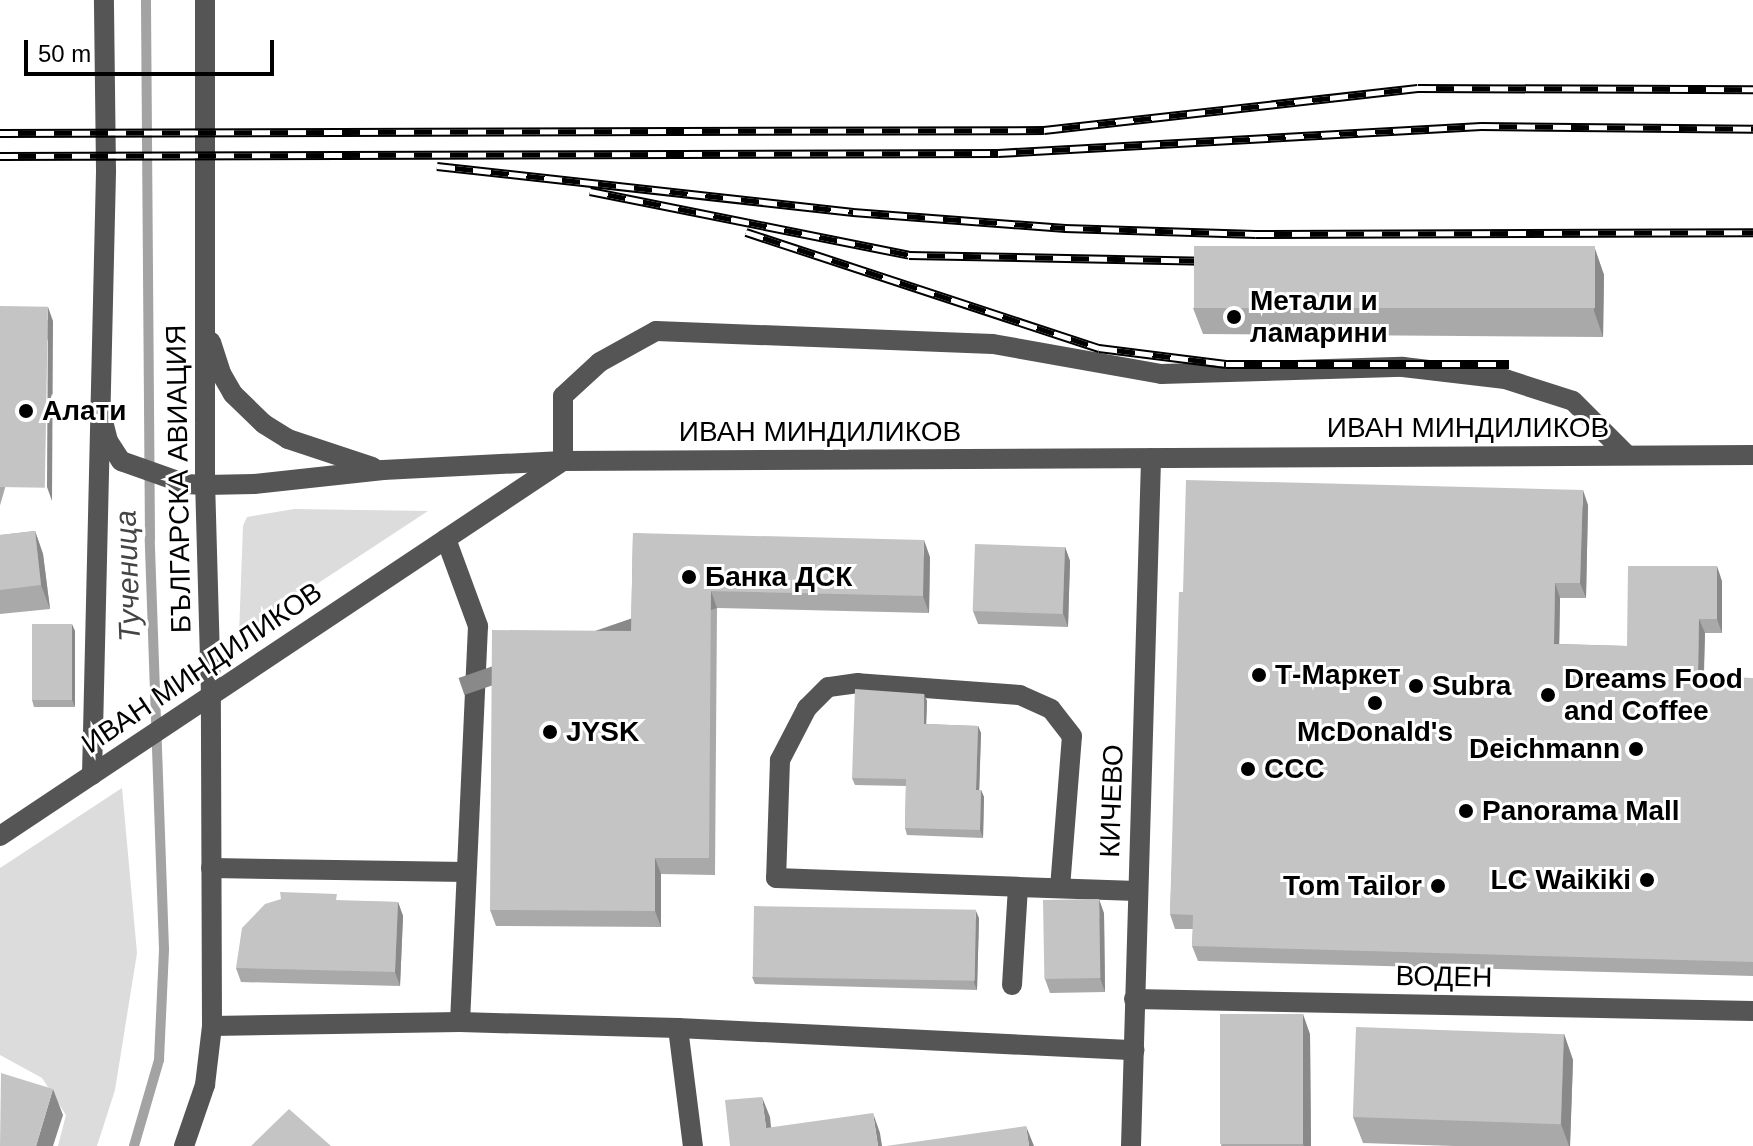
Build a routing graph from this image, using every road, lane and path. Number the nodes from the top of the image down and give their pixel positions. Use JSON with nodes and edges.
{"nodes":[{"id":1,"x":104,"y":0,"type":"edge"},
{"id":2,"x":205,"y":0,"type":"edge"},
{"id":3,"x":205,"y":309,"type":"junction"},
{"id":4,"x":101,"y":413,"type":"junction"},
{"id":5,"x":1627,"y":455,"type":"junction"},
{"id":6,"x":1753,"y":455,"type":"edge"},
{"id":7,"x":1151,"y":458,"type":"junction"},
{"id":8,"x":563,"y":461,"type":"junction"},
{"id":9,"x":383,"y":470,"type":"junction"},
{"id":10,"x":196,"y":484,"type":"junction"},
{"id":11,"x":446,"y":539,"type":"junction"},
{"id":12,"x":211,"y":695,"type":"junction"},
{"id":13,"x":92,"y":775,"type":"junction"},
{"id":14,"x":0,"y":836,"type":"edge"},
{"id":15,"x":211,"y":868,"type":"junction"},
{"id":16,"x":466,"y":872,"type":"junction"},
{"id":17,"x":1018,"y":887,"type":"junction"},
{"id":18,"x":1060,"y":888,"type":"junction"},
{"id":19,"x":1137,"y":891,"type":"junction"},
{"id":20,"x":1012,"y":985,"type":"dead end"},
{"id":21,"x":1134,"y":999,"type":"junction"},
{"id":22,"x":1753,"y":1011,"type":"edge"},
{"id":23,"x":460,"y":1022,"type":"junction"},
{"id":24,"x":212,"y":1026,"type":"junction"},
{"id":25,"x":678,"y":1028,"type":"junction"},
{"id":26,"x":1134,"y":1050,"type":"junction"},
{"id":27,"x":184,"y":1146,"type":"edge"},
{"id":28,"x":693,"y":1146,"type":"edge"},
{"id":29,"x":1131,"y":1146,"type":"edge"}],
"edges":[{"from":1,"to":4,"type":"street"},
{"from":2,"to":3,"type":"street","name":"БЪЛГАРСКА АВИАЦИЯ"},
{"from":3,"to":9,"type":"street"},
{"from":3,"to":10,"type":"street","name":"БЪЛГАРСКА АВИАЦИЯ"},
{"from":4,"to":10,"type":"street"},
{"from":4,"to":13,"type":"street"},
{"from":5,"to":6,"type":"street","name":"ИВАН МИНДИЛИКОВ"},
{"from":5,"to":7,"type":"street","name":"ИВАН МИНДИЛИКОВ"},
{"from":5,"to":8,"type":"street"},
{"from":7,"to":8,"type":"street","name":"ИВАН МИНДИЛИКОВ"},
{"from":7,"to":19,"type":"street","name":"КИЧЕВО"},
{"from":8,"to":9,"type":"street"},
{"from":8,"to":11,"type":"street","name":"ИВАН МИНДИЛИКОВ"},
{"from":9,"to":10,"type":"street"},
{"from":10,"to":12,"type":"street","name":"БЪЛГАРСКА АВИАЦИЯ"},
{"from":11,"to":12,"type":"street","name":"ИВАН МИНДИЛИКОВ"},
{"from":11,"to":16,"type":"street"},
{"from":12,"to":13,"type":"street","name":"ИВАН МИНДИЛИКОВ"},
{"from":12,"to":15,"type":"street","name":"БЪЛГАРСКА АВИАЦИЯ"},
{"from":13,"to":14,"type":"street","name":"ИВАН МИНДИЛИКОВ"},
{"from":15,"to":16,"type":"street"},
{"from":15,"to":24,"type":"street","name":"БЪЛГАРСКА АВИАЦИЯ"},
{"from":16,"to":23,"type":"street"},
{"from":17,"to":18,"type":"street"},
{"from":17,"to":18,"type":"street"},
{"from":17,"to":20,"type":"street"},
{"from":18,"to":19,"type":"street"},
{"from":19,"to":21,"type":"street","name":"КИЧЕВО"},
{"from":21,"to":22,"type":"street","name":"ВОДЕН"},
{"from":21,"to":26,"type":"street","name":"КИЧЕВО"},
{"from":23,"to":24,"type":"street"},
{"from":23,"to":25,"type":"street"},
{"from":24,"to":27,"type":"street","name":"БЪЛГАРСКА АВИАЦИЯ"},
{"from":25,"to":26,"type":"street"},
{"from":25,"to":28,"type":"street"},
{"from":26,"to":29,"type":"street","name":"КИЧЕВО"}]}
